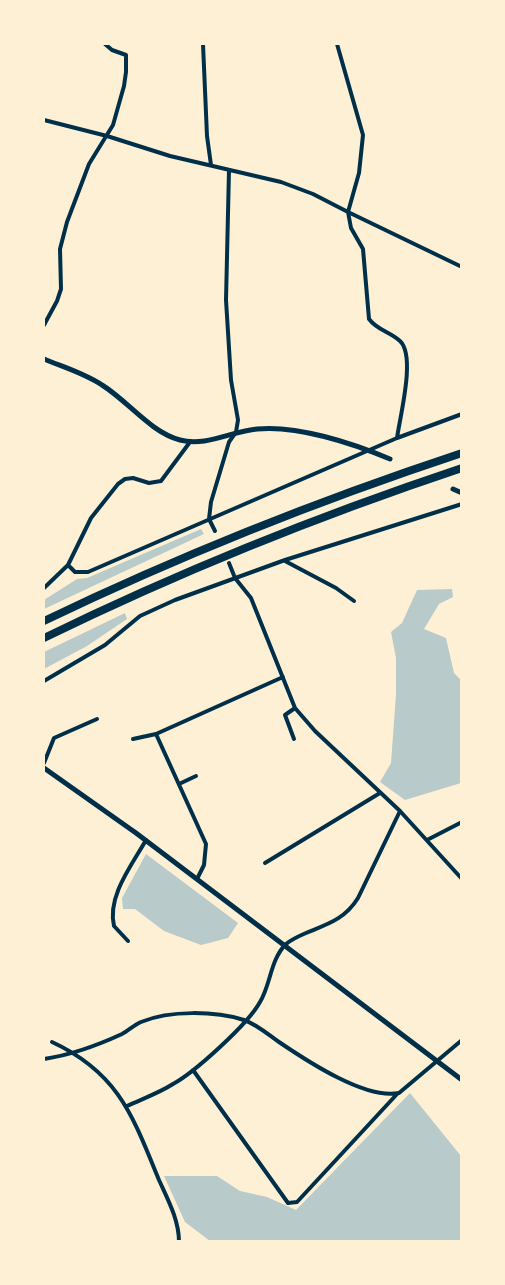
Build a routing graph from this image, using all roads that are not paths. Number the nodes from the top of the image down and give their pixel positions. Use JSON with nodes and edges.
{"nodes":[{"id":1,"x":105,"y":44,"type":"edge"},
{"id":2,"x":203,"y":44,"type":"edge"},
{"id":3,"x":337,"y":44,"type":"edge"},
{"id":4,"x":44,"y":120,"type":"edge"},
{"id":5,"x":107,"y":136,"type":"junction"},
{"id":6,"x":211,"y":165,"type":"junction"},
{"id":7,"x":229,"y":170,"type":"junction"},
{"id":8,"x":348,"y":212,"type":"junction"},
{"id":9,"x":462,"y":267,"type":"edge"},
{"id":10,"x":44,"y":325,"type":"edge"},
{"id":11,"x":44,"y":359,"type":"edge"},
{"id":12,"x":462,"y":414,"type":"edge"},
{"id":13,"x":236,"y":432,"type":"junction"},
{"id":14,"x":397,"y":438,"type":"junction"},
{"id":15,"x":190,"y":442,"type":"junction"},
{"id":16,"x":370,"y":450,"type":"junction"},
{"id":17,"x":462,"y":453,"type":"edge"},
{"id":18,"x":390,"y":459,"type":"dead end"},
{"id":19,"x":462,"y":468,"type":"edge"},
{"id":20,"x":453,"y":489,"type":"dead end"},
{"id":21,"x":462,"y":493,"type":"edge"},
{"id":22,"x":462,"y":504,"type":"edge"},
{"id":23,"x":209,"y":519,"type":"junction"},
{"id":24,"x":215,"y":531,"type":"dead end"},
{"id":25,"x":285,"y":560,"type":"junction"},
{"id":26,"x":229,"y":564,"type":"dead end"},
{"id":27,"x":68,"y":566,"type":"junction"},
{"id":28,"x":235,"y":578,"type":"junction"},
{"id":29,"x":44,"y":588,"type":"edge"},
{"id":30,"x":354,"y":601,"type":"dead end"},
{"id":31,"x":44,"y":621,"type":"edge"},
{"id":32,"x":44,"y":638,"type":"edge"},
{"id":33,"x":283,"y":677,"type":"junction"},
{"id":34,"x":44,"y":681,"type":"edge"},
{"id":35,"x":295,"y":708,"type":"junction"},
{"id":36,"x":97,"y":719,"type":"dead end"},
{"id":37,"x":156,"y":734,"type":"junction"},
{"id":38,"x":133,"y":739,"type":"dead end"},
{"id":39,"x":294,"y":739,"type":"dead end"},
{"id":40,"x":44,"y":763,"type":"edge"},
{"id":41,"x":44,"y":768,"type":"edge"},
{"id":42,"x":196,"y":776,"type":"dead end"},
{"id":43,"x":179,"y":784,"type":"junction"},
{"id":44,"x":380,"y":793,"type":"junction"},
{"id":45,"x":400,"y":811,"type":"junction"},
{"id":46,"x":462,"y":822,"type":"edge"},
{"id":47,"x":146,"y":840,"type":"junction"},
{"id":48,"x":427,"y":840,"type":"junction"},
{"id":49,"x":264,"y":863,"type":"dead end"},
{"id":50,"x":197,"y":879,"type":"junction"},
{"id":51,"x":462,"y":879,"type":"edge"},
{"id":52,"x":128,"y":941,"type":"dead end"},
{"id":53,"x":285,"y":945,"type":"junction"},
{"id":54,"x":246,"y":1021,"type":"junction"},
{"id":55,"x":462,"y":1040,"type":"edge"},
{"id":56,"x":52,"y":1042,"type":"dead end"},
{"id":57,"x":76,"y":1053,"type":"junction"},
{"id":58,"x":44,"y":1059,"type":"edge"},
{"id":59,"x":437,"y":1061,"type":"junction"},
{"id":60,"x":193,"y":1070,"type":"junction"},
{"id":61,"x":462,"y":1080,"type":"edge"},
{"id":62,"x":399,"y":1093,"type":"junction"},
{"id":63,"x":127,"y":1106,"type":"junction"},
{"id":64,"x":178,"y":1242,"type":"edge"}],
"edges":[{"from":1,"to":5,"type":"street"},
{"from":2,"to":6,"type":"street"},
{"from":3,"to":8,"type":"street"},
{"from":4,"to":5,"type":"street"},
{"from":5,"to":6,"type":"street"},
{"from":5,"to":10,"type":"street"},
{"from":6,"to":7,"type":"street"},
{"from":7,"to":8,"type":"street"},
{"from":7,"to":13,"type":"street"},
{"from":8,"to":9,"type":"street"},
{"from":8,"to":14,"type":"street"},
{"from":11,"to":15,"type":"street"},
{"from":12,"to":14,"type":"street"},
{"from":13,"to":15,"type":"street"},
{"from":13,"to":16,"type":"street"},
{"from":13,"to":23,"type":"street"},
{"from":14,"to":16,"type":"street"},
{"from":15,"to":27,"type":"street"},
{"from":16,"to":18,"type":"street"},
{"from":16,"to":23,"type":"street"},
{"from":17,"to":31,"type":"highway"},
{"from":19,"to":32,"type":"highway"},
{"from":20,"to":21,"type":"street"},
{"from":22,"to":25,"type":"street"},
{"from":23,"to":24,"type":"street"},
{"from":23,"to":27,"type":"street"},
{"from":25,"to":28,"type":"street"},
{"from":25,"to":30,"type":"street"},
{"from":26,"to":28,"type":"street"},
{"from":27,"to":29,"type":"street"},
{"from":28,"to":33,"type":"street"},
{"from":28,"to":34,"type":"street"},
{"from":33,"to":35,"type":"street"},
{"from":33,"to":37,"type":"street"},
{"from":35,"to":39,"type":"street"},
{"from":35,"to":44,"type":"street"},
{"from":36,"to":40,"type":"street"},
{"from":37,"to":38,"type":"street"},
{"from":37,"to":43,"type":"street"},
{"from":41,"to":47,"type":"street"},
{"from":42,"to":43,"type":"street"},
{"from":43,"to":50,"type":"street"},
{"from":44,"to":45,"type":"street"},
{"from":44,"to":49,"type":"street"},
{"from":45,"to":48,"type":"street"},
{"from":45,"to":53,"type":"street"},
{"from":46,"to":48,"type":"street"},
{"from":47,"to":50,"type":"street"},
{"from":47,"to":52,"type":"street"},
{"from":48,"to":51,"type":"street"},
{"from":50,"to":53,"type":"street"},
{"from":53,"to":54,"type":"street"},
{"from":53,"to":59,"type":"street"},
{"from":54,"to":57,"type":"street"},
{"from":54,"to":60,"type":"street"},
{"from":54,"to":62,"type":"street"},
{"from":55,"to":59,"type":"street"},
{"from":56,"to":57,"type":"street"},
{"from":57,"to":58,"type":"street"},
{"from":57,"to":63,"type":"street"},
{"from":59,"to":61,"type":"street"},
{"from":59,"to":62,"type":"street"},
{"from":60,"to":62,"type":"street"},
{"from":60,"to":63,"type":"street"},
{"from":63,"to":64,"type":"street"}]}
